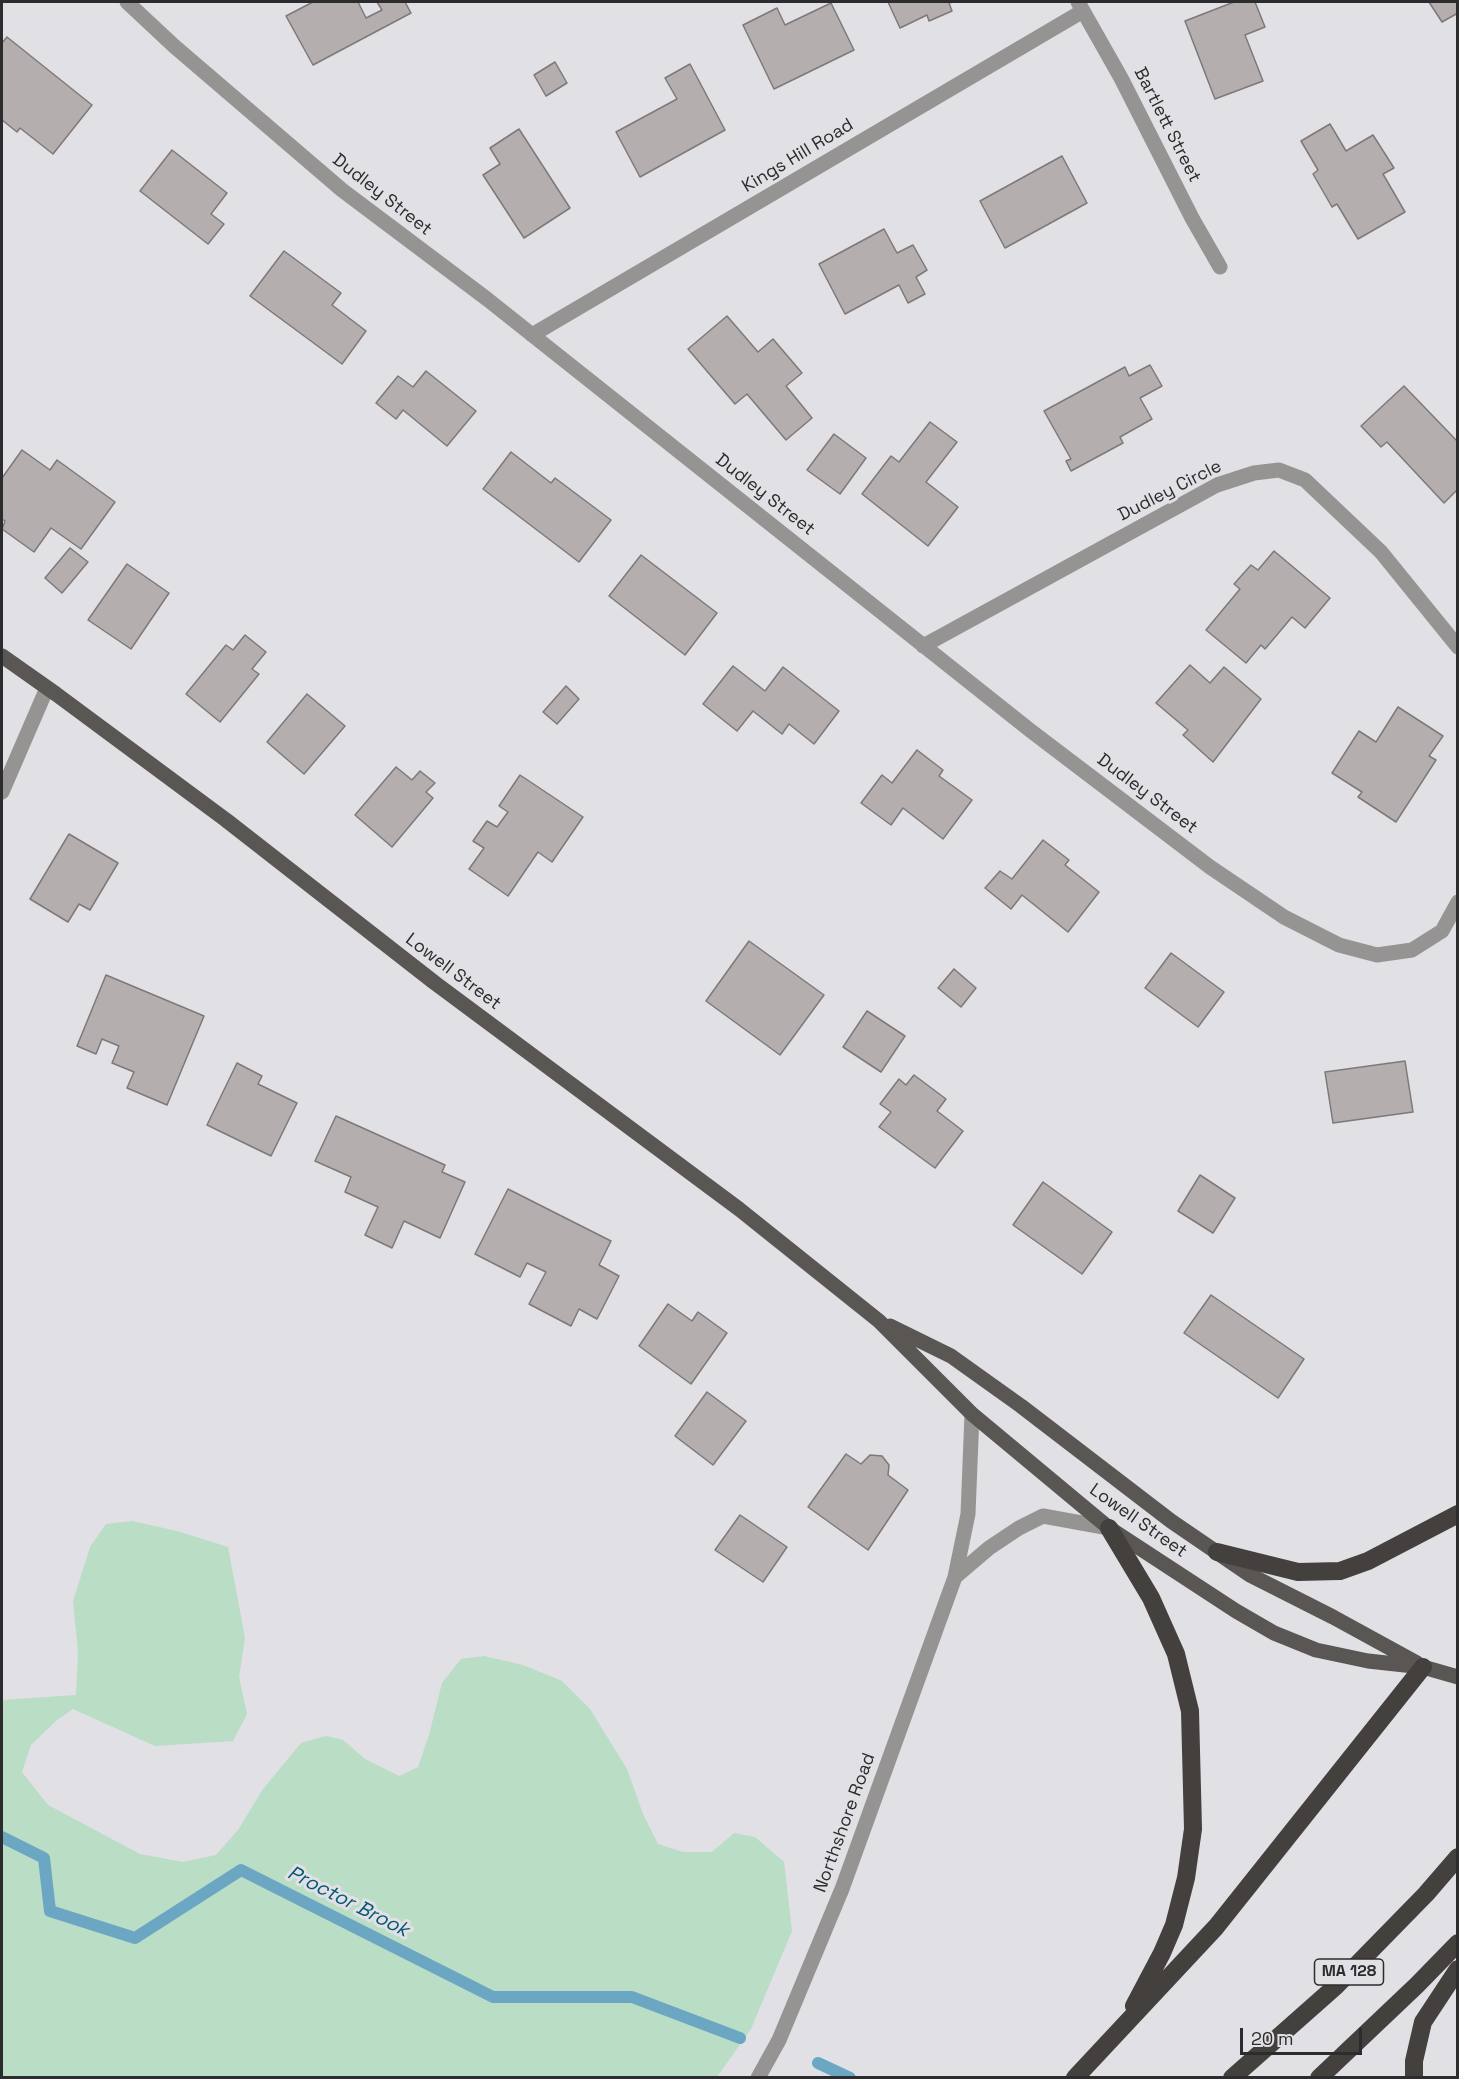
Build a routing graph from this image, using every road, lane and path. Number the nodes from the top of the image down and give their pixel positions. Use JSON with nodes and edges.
{"nodes":[{"id":1,"x":128,"y":2,"type":"edge"},
{"id":2,"x":1080,"y":6,"type":"edge"},
{"id":3,"x":1220,"y":267,"type":"dead end"},
{"id":4,"x":532,"y":335,"type":"junction"},
{"id":5,"x":923,"y":646,"type":"junction"},
{"id":6,"x":1458,"y":646,"type":"edge"},
{"id":7,"x":2,"y":656,"type":"edge"},
{"id":8,"x":47,"y":688,"type":"junction"},
{"id":9,"x":2,"y":792,"type":"edge"},
{"id":10,"x":1458,"y":902,"type":"edge"},
{"id":11,"x":879,"y":1321,"type":"junction"},
{"id":12,"x":972,"y":1414,"type":"junction"},
{"id":13,"x":1458,"y":1514,"type":"edge"},
{"id":14,"x":1109,"y":1528,"type":"junction"},
{"id":15,"x":1217,"y":1552,"type":"junction"},
{"id":16,"x":956,"y":1577,"type":"junction"},
{"id":17,"x":1423,"y":1667,"type":"junction"},
{"id":18,"x":1458,"y":1677,"type":"edge"},
{"id":19,"x":1458,"y":1857,"type":"edge"},
{"id":20,"x":1458,"y":1943,"type":"edge"},
{"id":21,"x":1458,"y":1969,"type":"edge"},
{"id":22,"x":1122,"y":2029,"type":"junction"},
{"id":23,"x":758,"y":2078,"type":"edge"},
{"id":24,"x":1075,"y":2078,"type":"edge"},
{"id":25,"x":1232,"y":2078,"type":"edge"},
{"id":26,"x":1319,"y":2078,"type":"edge"},
{"id":27,"x":1414,"y":2078,"type":"edge"}],
"edges":[{"from":1,"to":4,"type":"street","name":"Dudley Street"},
{"from":2,"to":3,"type":"street","name":"Bartlett Street"},
{"from":2,"to":4,"type":"street","name":"Kings Hill Road"},
{"from":4,"to":5,"type":"street","name":"Dudley Street"},
{"from":5,"to":6,"type":"street","name":"Dudley Circle"},
{"from":5,"to":10,"type":"street","name":"Dudley Street"},
{"from":7,"to":8,"type":"main road","name":"Lowell Street"},
{"from":8,"to":9,"type":"street"},
{"from":8,"to":11,"type":"main road","name":"Lowell Street"},
{"from":11,"to":12,"type":"main road","name":"Lowell Street"},
{"from":11,"to":15,"type":"main road","name":"Lowell Street"},
{"from":12,"to":14,"type":"main road","name":"Lowell Street"},
{"from":12,"to":16,"type":"street","name":"Northshore Road"},
{"from":13,"to":15,"type":"highway"},
{"from":14,"to":16,"type":"street","name":"Northshore Road"},
{"from":14,"to":17,"type":"main road","name":"Lowell Street"},
{"from":14,"to":22,"type":"highway"},
{"from":15,"to":17,"type":"main road","name":"Lowell Street"},
{"from":16,"to":23,"type":"street","name":"Northshore Road"},
{"from":17,"to":18,"type":"main road","name":"Lowell Street"},
{"from":17,"to":22,"type":"highway"},
{"from":19,"to":25,"type":"highway","number":"MA 128"},
{"from":20,"to":26,"type":"highway","number":"MA 128"},
{"from":21,"to":27,"type":"highway"},
{"from":22,"to":24,"type":"highway"}]}
